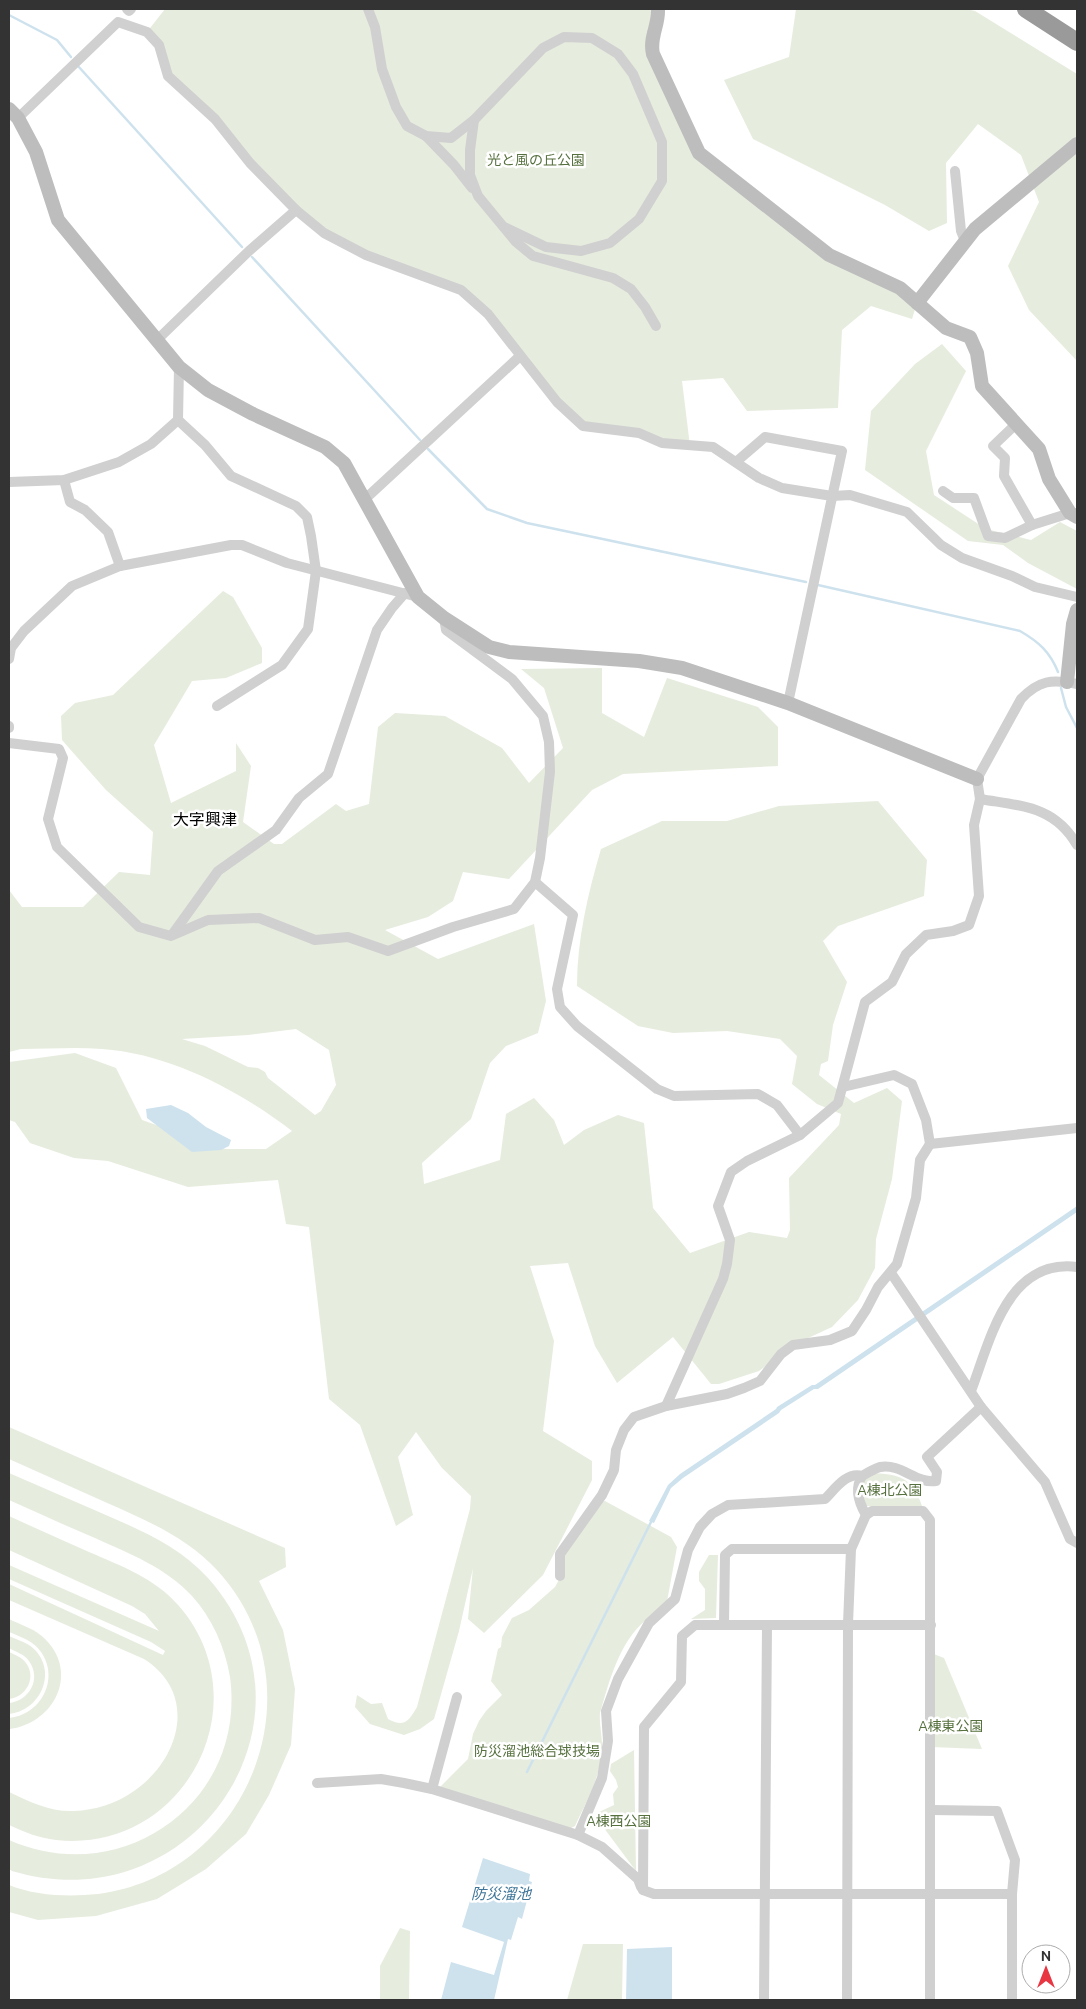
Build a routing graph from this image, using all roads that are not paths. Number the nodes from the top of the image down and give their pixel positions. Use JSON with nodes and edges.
{"nodes":[{"id":1,"x":127,"y":9,"type":"edge"},
{"id":2,"x":131,"y":9,"type":"edge"},
{"id":3,"x":368,"y":9,"type":"edge"},
{"id":4,"x":658,"y":9,"type":"edge"},
{"id":5,"x":1026,"y":9,"type":"edge"},
{"id":6,"x":1077,"y":42,"type":"edge"},
{"id":7,"x":13,"y":113,"type":"edge"},
{"id":8,"x":474,"y":120,"type":"junction"},
{"id":9,"x":426,"y":136,"type":"junction"},
{"id":10,"x":1077,"y":144,"type":"edge"},
{"id":11,"x":956,"y":171,"type":"dead end"},
{"id":12,"x":478,"y":196,"type":"junction"},
{"id":13,"x":296,"y":210,"type":"junction"},
{"id":14,"x":504,"y":227,"type":"junction"},
{"id":15,"x":965,"y":241,"type":"junction"},
{"id":16,"x":917,"y":303,"type":"junction"},
{"id":17,"x":656,"y":326,"type":"dead end"},
{"id":18,"x":157,"y":340,"type":"junction"},
{"id":19,"x":520,"y":356,"type":"junction"},
{"id":20,"x":179,"y":367,"type":"junction"},
{"id":21,"x":178,"y":420,"type":"junction"},
{"id":22,"x":1016,"y":424,"type":"junction"},
{"id":23,"x":736,"y":462,"type":"junction"},
{"id":24,"x":64,"y":480,"type":"junction"},
{"id":25,"x":9,"y":482,"type":"edge"},
{"id":26,"x":943,"y":491,"type":"dead end"},
{"id":27,"x":832,"y":496,"type":"junction"},
{"id":28,"x":364,"y":500,"type":"junction"},
{"id":29,"x":1074,"y":515,"type":"edge"},
{"id":30,"x":1032,"y":525,"type":"junction"},
{"id":31,"x":120,"y":566,"type":"junction"},
{"id":32,"x":316,"y":571,"type":"junction"},
{"id":33,"x":412,"y":595,"type":"junction"},
{"id":34,"x":1077,"y":597,"type":"edge"},
{"id":35,"x":1077,"y":610,"type":"edge"},
{"id":36,"x":444,"y":618,"type":"junction"},
{"id":37,"x":9,"y":659,"type":"edge"},
{"id":38,"x":1072,"y":683,"type":"edge"},
{"id":39,"x":788,"y":703,"type":"junction"},
{"id":40,"x":217,"y":706,"type":"dead end"},
{"id":41,"x":9,"y":743,"type":"edge"},
{"id":42,"x":977,"y":779,"type":"junction"},
{"id":43,"x":980,"y":799,"type":"junction"},
{"id":44,"x":1077,"y":845,"type":"edge"},
{"id":45,"x":535,"y":882,"type":"junction"},
{"id":46,"x":172,"y":936,"type":"junction"},
{"id":47,"x":844,"y":1087,"type":"junction"},
{"id":48,"x":1077,"y":1128,"type":"edge"},
{"id":49,"x":800,"y":1135,"type":"junction"},
{"id":50,"x":930,"y":1144,"type":"junction"},
{"id":51,"x":1077,"y":1267,"type":"edge"},
{"id":52,"x":891,"y":1273,"type":"junction"},
{"id":53,"x":971,"y":1391,"type":"junction"},
{"id":54,"x":666,"y":1406,"type":"junction"},
{"id":55,"x":981,"y":1407,"type":"junction"},
{"id":56,"x":862,"y":1476,"type":"junction"},
{"id":57,"x":866,"y":1515,"type":"junction"},
{"id":58,"x":1077,"y":1543,"type":"edge"},
{"id":59,"x":851,"y":1549,"type":"junction"},
{"id":60,"x":560,"y":1576,"type":"dead end"},
{"id":61,"x":724,"y":1624,"type":"junction"},
{"id":62,"x":848,"y":1624,"type":"junction"},
{"id":63,"x":767,"y":1625,"type":"junction"},
{"id":64,"x":931,"y":1625,"type":"junction"},
{"id":65,"x":458,"y":1697,"type":"dead end"},
{"id":66,"x":316,"y":1783,"type":"dead end"},
{"id":67,"x":432,"y":1789,"type":"junction"},
{"id":68,"x":932,"y":1810,"type":"junction"},
{"id":69,"x":578,"y":1835,"type":"junction"},
{"id":70,"x":642,"y":1890,"type":"junction"},
{"id":71,"x":765,"y":1893,"type":"junction"},
{"id":72,"x":849,"y":1894,"type":"junction"},
{"id":73,"x":931,"y":1894,"type":"junction"},
{"id":74,"x":1012,"y":1894,"type":"junction"},
{"id":75,"x":764,"y":2000,"type":"edge"},
{"id":76,"x":847,"y":2000,"type":"edge"},
{"id":77,"x":930,"y":2000,"type":"edge"},
{"id":78,"x":1012,"y":2000,"type":"edge"}],
"edges":[{"from":1,"to":2,"type":"street"},
{"from":3,"to":9,"type":"street"},
{"from":4,"to":16,"type":"street"},
{"from":5,"to":6,"type":"highway"},
{"from":7,"to":13,"type":"street"},
{"from":7,"to":18,"type":"street"},
{"from":8,"to":9,"type":"street"},
{"from":8,"to":12,"type":"street"},
{"from":8,"to":14,"type":"street"},
{"from":9,"to":12,"type":"street"},
{"from":10,"to":15,"type":"street"},
{"from":11,"to":15,"type":"street"},
{"from":12,"to":14,"type":"street"},
{"from":13,"to":18,"type":"street"},
{"from":13,"to":19,"type":"street"},
{"from":14,"to":17,"type":"street"},
{"from":15,"to":16,"type":"street"},
{"from":16,"to":22,"type":"street"},
{"from":18,"to":20,"type":"street"},
{"from":19,"to":23,"type":"street"},
{"from":19,"to":28,"type":"street"},
{"from":20,"to":21,"type":"street"},
{"from":20,"to":28,"type":"street"},
{"from":21,"to":24,"type":"street"},
{"from":21,"to":32,"type":"street"},
{"from":22,"to":29,"type":"street"},
{"from":22,"to":30,"type":"street"},
{"from":23,"to":27,"type":"street"},
{"from":23,"to":27,"type":"street"},
{"from":24,"to":25,"type":"street"},
{"from":24,"to":31,"type":"street"},
{"from":26,"to":30,"type":"street"},
{"from":27,"to":34,"type":"street"},
{"from":27,"to":39,"type":"street"},
{"from":28,"to":33,"type":"street"},
{"from":29,"to":30,"type":"street"},
{"from":31,"to":32,"type":"street"},
{"from":31,"to":37,"type":"street"},
{"from":32,"to":33,"type":"street"},
{"from":32,"to":40,"type":"street"},
{"from":33,"to":36,"type":"street"},
{"from":33,"to":46,"type":"street"},
{"from":35,"to":38,"type":"street"},
{"from":36,"to":39,"type":"street"},
{"from":36,"to":45,"type":"street"},
{"from":38,"to":42,"type":"street"},
{"from":39,"to":42,"type":"street"},
{"from":41,"to":46,"type":"street"},
{"from":42,"to":43,"type":"street"},
{"from":43,"to":44,"type":"street"},
{"from":43,"to":47,"type":"street"},
{"from":45,"to":46,"type":"street"},
{"from":45,"to":49,"type":"street"},
{"from":47,"to":49,"type":"street"},
{"from":47,"to":50,"type":"street"},
{"from":48,"to":50,"type":"street"},
{"from":49,"to":54,"type":"street"},
{"from":50,"to":52,"type":"street"},
{"from":51,"to":53,"type":"street"},
{"from":52,"to":53,"type":"street"},
{"from":52,"to":54,"type":"street"},
{"from":53,"to":55,"type":"street"},
{"from":54,"to":60,"type":"street"},
{"from":55,"to":56,"type":"street"},
{"from":55,"to":58,"type":"street"},
{"from":56,"to":57,"type":"street"},
{"from":56,"to":69,"type":"street"},
{"from":57,"to":59,"type":"street"},
{"from":57,"to":64,"type":"street"},
{"from":59,"to":61,"type":"street"},
{"from":59,"to":62,"type":"street"},
{"from":61,"to":63,"type":"street"},
{"from":61,"to":70,"type":"street"},
{"from":62,"to":63,"type":"street"},
{"from":62,"to":64,"type":"street"},
{"from":62,"to":72,"type":"street"},
{"from":63,"to":71,"type":"street"},
{"from":64,"to":68,"type":"street"},
{"from":65,"to":67,"type":"street"},
{"from":66,"to":67,"type":"street"},
{"from":67,"to":69,"type":"street"},
{"from":68,"to":73,"type":"street"},
{"from":68,"to":74,"type":"street"},
{"from":69,"to":70,"type":"street"},
{"from":70,"to":71,"type":"street"},
{"from":71,"to":72,"type":"street"},
{"from":71,"to":75,"type":"street"},
{"from":72,"to":73,"type":"street"},
{"from":72,"to":76,"type":"street"},
{"from":73,"to":74,"type":"street"},
{"from":73,"to":77,"type":"street"},
{"from":74,"to":78,"type":"street"}]}
